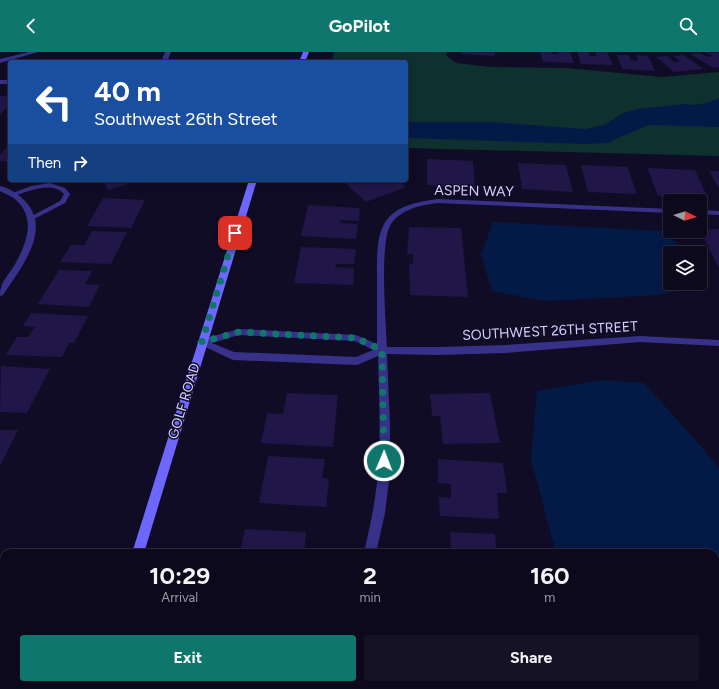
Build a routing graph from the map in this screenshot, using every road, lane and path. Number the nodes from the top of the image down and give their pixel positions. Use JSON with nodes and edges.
{"nodes":[{"id":1,"x":35,"y":52,"type":"edge"},
{"id":2,"x":0,"y":62,"type":"edge"},
{"id":3,"x":252,"y":182,"type":"edge"},
{"id":4,"x":0,"y":188,"type":"edge"},
{"id":5,"x":13,"y":194,"type":"junction"},
{"id":6,"x":663,"y":211,"type":"edge"},
{"id":7,"x":707,"y":212,"type":"edge"},
{"id":8,"x":719,"y":213,"type":"edge"},
{"id":9,"x":32,"y":218,"type":"junction"},
{"id":10,"x":0,"y":293,"type":"edge"},
{"id":11,"x":202,"y":342,"type":"junction"},
{"id":12,"x":719,"y":343,"type":"edge"},
{"id":13,"x":382,"y":350,"type":"junction"},
{"id":14,"x":139,"y":549,"type":"edge"},
{"id":15,"x":371,"y":549,"type":"edge"}],
"edges":[{"from":1,"to":2,"type":"street"},
{"from":3,"to":11,"type":"street","name":"GOLF ROAD"},
{"from":4,"to":5,"type":"street"},
{"from":5,"to":9,"type":"street"},
{"from":5,"to":9,"type":"lane"},
{"from":6,"to":13,"type":"street","name":"ASPEN WAY"},
{"from":7,"to":8,"type":"street"},
{"from":9,"to":10,"type":"street"},
{"from":11,"to":13,"type":"street","name":"SOUTHWEST 26TH STREET"},
{"from":11,"to":13,"type":"street","name":"SOUTHWEST 26TH STREET"},
{"from":11,"to":14,"type":"street","name":"GOLF ROAD"},
{"from":12,"to":13,"type":"street","name":"SOUTHWEST 26TH STREET"},
{"from":13,"to":15,"type":"street","name":"ASPEN WAY"}]}
